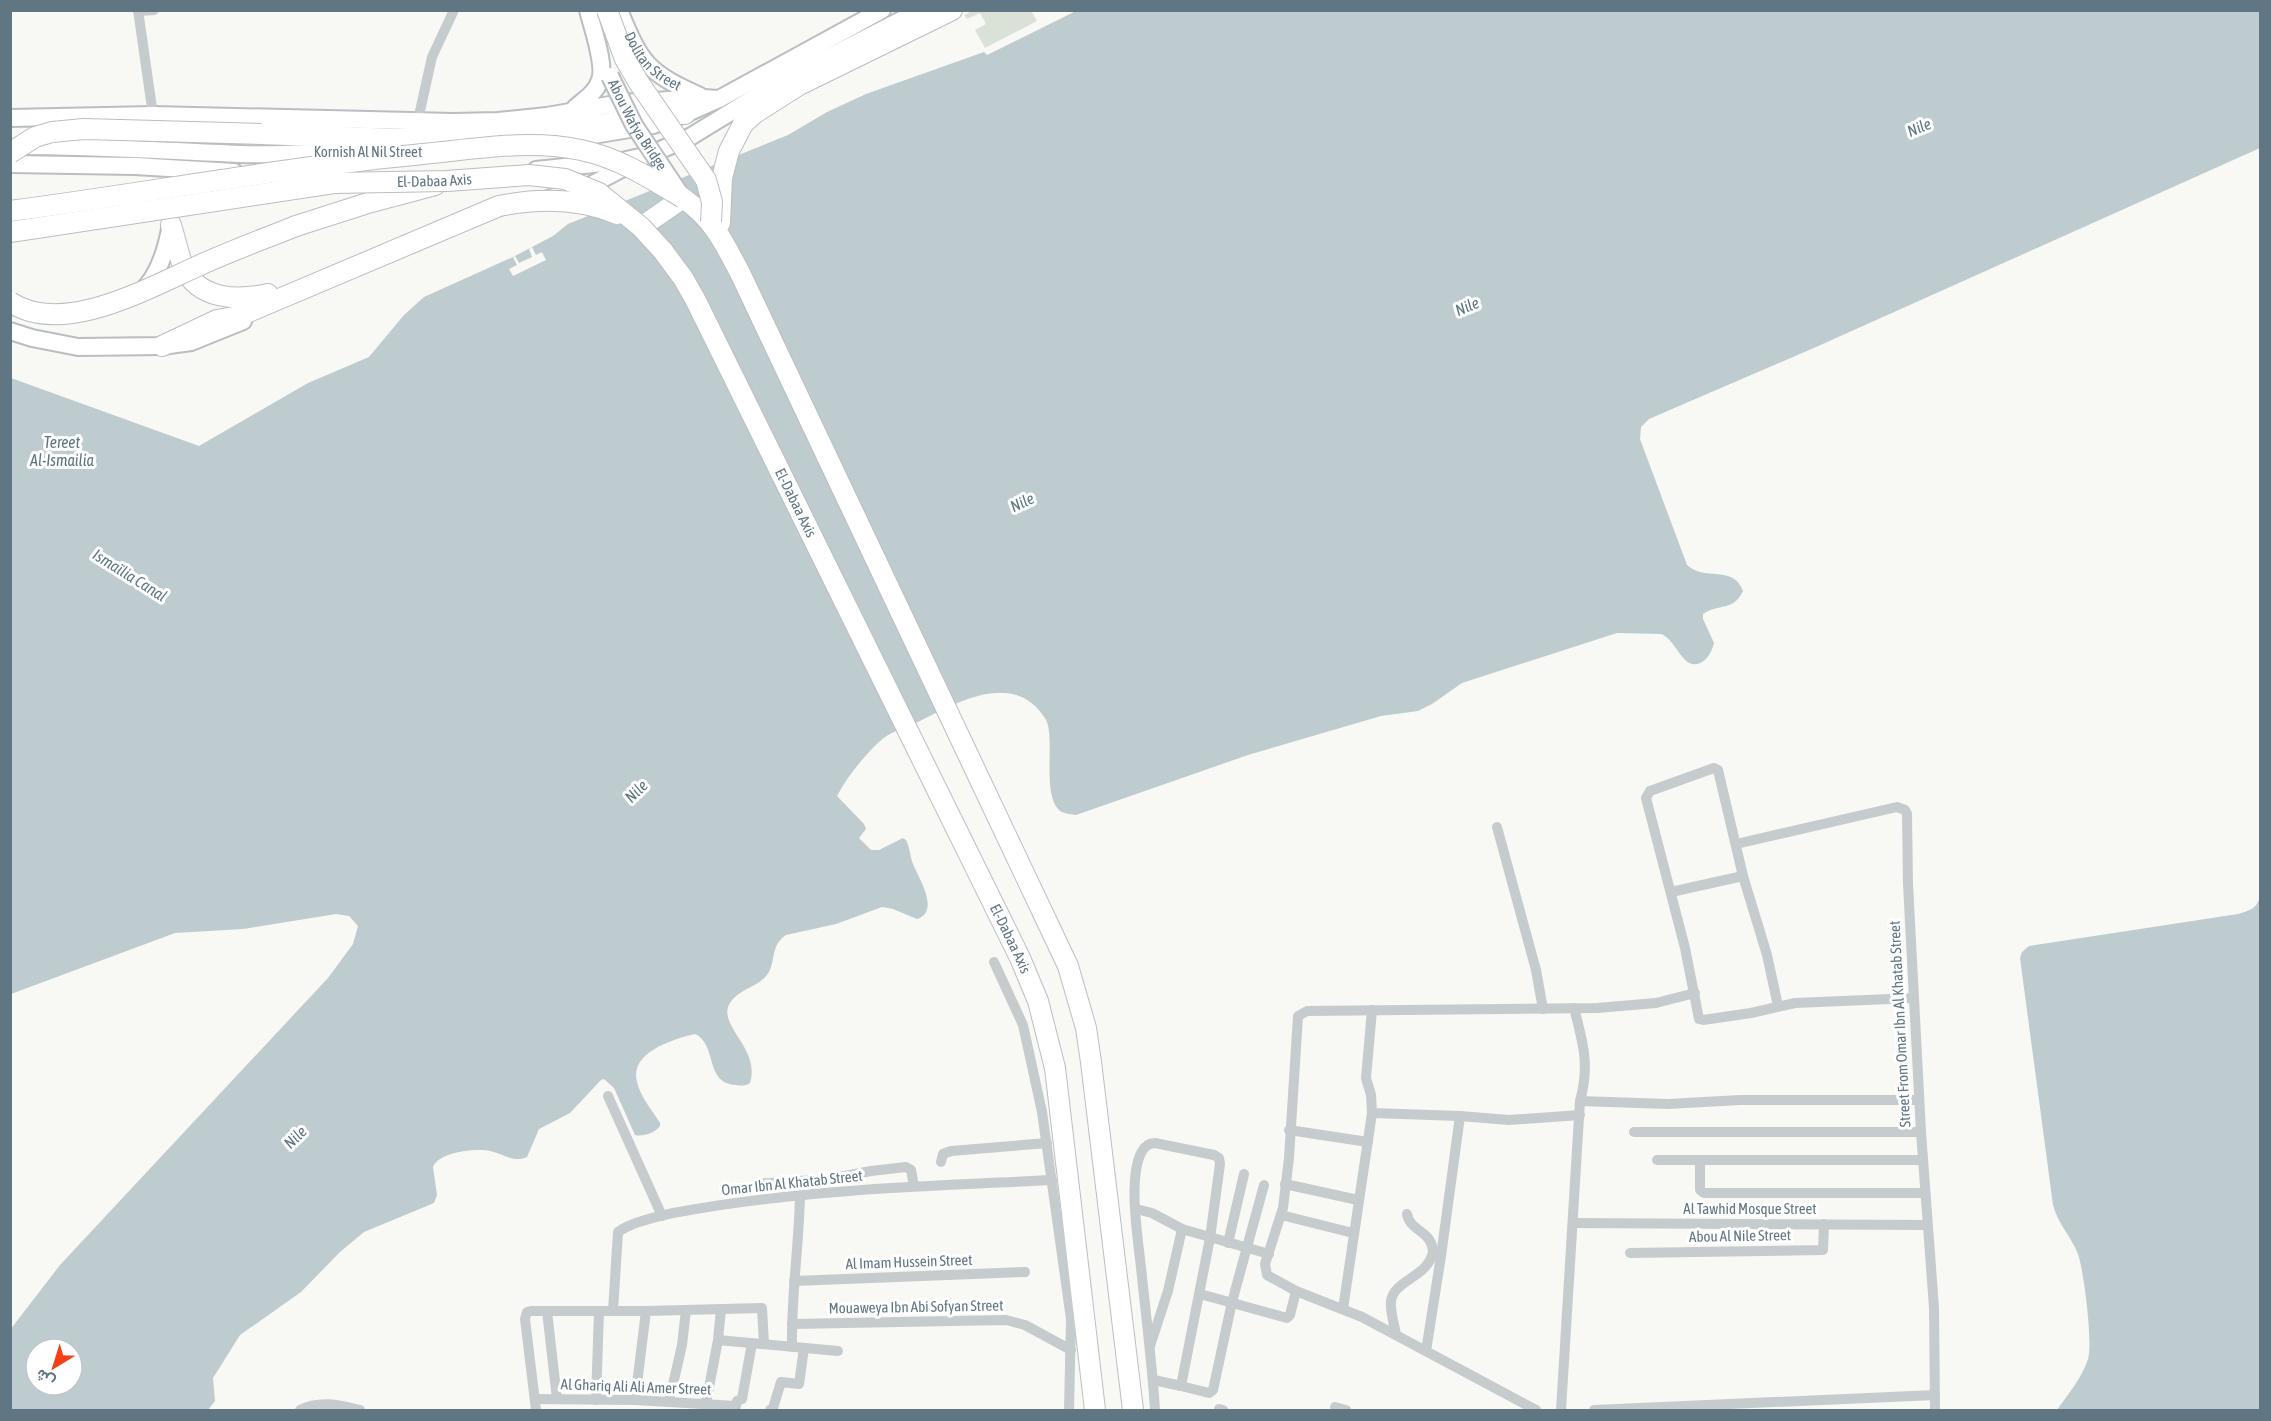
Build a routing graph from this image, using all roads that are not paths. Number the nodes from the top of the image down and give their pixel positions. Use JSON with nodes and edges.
{"nodes":[{"id":1,"x":154,"y":10,"type":"edge"},
{"id":2,"x":454,"y":10,"type":"edge"},
{"id":3,"x":590,"y":10,"type":"edge"},
{"id":4,"x":607,"y":10,"type":"edge"},
{"id":5,"x":619,"y":10,"type":"edge"},
{"id":6,"x":921,"y":10,"type":"edge"},
{"id":7,"x":952,"y":10,"type":"edge"},
{"id":8,"x":138,"y":11,"type":"edge"},
{"id":9,"x":876,"y":12,"type":"edge"},
{"id":10,"x":711,"y":98,"type":"junction"},
{"id":11,"x":573,"y":110,"type":"junction"},
{"id":12,"x":685,"y":114,"type":"junction"},
{"id":13,"x":153,"y":115,"type":"junction"},
{"id":14,"x":10,"y":118,"type":"edge"},
{"id":15,"x":418,"y":120,"type":"junction"},
{"id":16,"x":10,"y":146,"type":"edge"},
{"id":17,"x":10,"y":153,"type":"edge"},
{"id":18,"x":649,"y":155,"type":"junction"},
{"id":19,"x":10,"y":164,"type":"edge"},
{"id":20,"x":170,"y":169,"type":"junction"},
{"id":21,"x":447,"y":182,"type":"junction"},
{"id":22,"x":683,"y":198,"type":"junction"},
{"id":23,"x":10,"y":211,"type":"edge"},
{"id":24,"x":171,"y":225,"type":"junction"},
{"id":25,"x":641,"y":227,"type":"junction"},
{"id":26,"x":715,"y":228,"type":"junction"},
{"id":27,"x":10,"y":232,"type":"edge"},
{"id":28,"x":315,"y":284,"type":"junction"},
{"id":29,"x":10,"y":302,"type":"edge"},
{"id":30,"x":10,"y":310,"type":"edge"},
{"id":31,"x":10,"y":331,"type":"edge"},
{"id":32,"x":162,"y":346,"type":"junction"},
{"id":33,"x":1497,"y":827,"type":"dead end"},
{"id":34,"x":1736,"y":844,"type":"junction"},
{"id":35,"x":1743,"y":876,"type":"junction"},
{"id":36,"x":1671,"y":892,"type":"junction"},
{"id":37,"x":994,"y":962,"type":"dead end"},
{"id":38,"x":1695,"y":993,"type":"junction"},
{"id":39,"x":1914,"y":998,"type":"junction"},
{"id":40,"x":1778,"y":1006,"type":"junction"},
{"id":41,"x":1574,"y":1008,"type":"junction"},
{"id":42,"x":1543,"y":1009,"type":"junction"},
{"id":43,"x":1372,"y":1010,"type":"junction"},
{"id":44,"x":608,"y":1096,"type":"dead end"},
{"id":45,"x":1919,"y":1100,"type":"junction"},
{"id":46,"x":1580,"y":1101,"type":"junction"},
{"id":47,"x":1372,"y":1113,"type":"junction"},
{"id":48,"x":1580,"y":1115,"type":"junction"},
{"id":49,"x":1460,"y":1116,"type":"junction"},
{"id":50,"x":1290,"y":1130,"type":"junction"},
{"id":51,"x":1634,"y":1132,"type":"dead end"},
{"id":52,"x":1921,"y":1132,"type":"junction"},
{"id":53,"x":1368,"y":1142,"type":"junction"},
{"id":54,"x":1047,"y":1143,"type":"junction"},
{"id":55,"x":1657,"y":1160,"type":"dead end"},
{"id":56,"x":1700,"y":1160,"type":"junction"},
{"id":57,"x":1922,"y":1160,"type":"junction"},
{"id":58,"x":941,"y":1161,"type":"dead end"},
{"id":59,"x":1244,"y":1174,"type":"dead end"},
{"id":60,"x":1052,"y":1180,"type":"junction"},
{"id":61,"x":756,"y":1184,"type":"dead end"},
{"id":62,"x":1285,"y":1184,"type":"junction"},
{"id":63,"x":1264,"y":1185,"type":"dead end"},
{"id":64,"x":914,"y":1186,"type":"junction"},
{"id":65,"x":1924,"y":1193,"type":"junction"},
{"id":66,"x":800,"y":1195,"type":"junction"},
{"id":67,"x":1358,"y":1200,"type":"junction"},
{"id":68,"x":1136,"y":1209,"type":"junction"},
{"id":69,"x":1407,"y":1214,"type":"dead end"},
{"id":70,"x":1281,"y":1215,"type":"junction"},
{"id":71,"x":662,"y":1216,"type":"junction"},
{"id":72,"x":1573,"y":1223,"type":"junction"},
{"id":73,"x":1824,"y":1224,"type":"junction"},
{"id":74,"x":1926,"y":1225,"type":"junction"},
{"id":75,"x":1182,"y":1229,"type":"junction"},
{"id":76,"x":1353,"y":1233,"type":"junction"},
{"id":77,"x":1210,"y":1238,"type":"junction"},
{"id":78,"x":1228,"y":1243,"type":"junction"},
{"id":79,"x":1247,"y":1249,"type":"junction"},
{"id":80,"x":1630,"y":1253,"type":"dead end"},
{"id":81,"x":1269,"y":1254,"type":"junction"},
{"id":82,"x":1025,"y":1272,"type":"dead end"},
{"id":83,"x":794,"y":1281,"type":"junction"},
{"id":84,"x":1296,"y":1291,"type":"junction"},
{"id":85,"x":1200,"y":1294,"type":"junction"},
{"id":86,"x":1232,"y":1302,"type":"junction"},
{"id":87,"x":721,"y":1309,"type":"junction"},
{"id":88,"x":1343,"y":1309,"type":"junction"},
{"id":89,"x":686,"y":1310,"type":"junction"},
{"id":90,"x":547,"y":1311,"type":"junction"},
{"id":91,"x":599,"y":1311,"type":"junction"},
{"id":92,"x":613,"y":1311,"type":"junction"},
{"id":93,"x":646,"y":1311,"type":"junction"},
{"id":94,"x":792,"y":1324,"type":"junction"},
{"id":95,"x":1396,"y":1334,"type":"junction"},
{"id":96,"x":718,"y":1340,"type":"junction"},
{"id":97,"x":752,"y":1343,"type":"junction"},
{"id":98,"x":764,"y":1344,"type":"junction"},
{"id":99,"x":792,"y":1347,"type":"junction"},
{"id":100,"x":804,"y":1348,"type":"junction"},
{"id":101,"x":1149,"y":1349,"type":"junction"},
{"id":102,"x":1071,"y":1350,"type":"junction"},
{"id":103,"x":838,"y":1351,"type":"dead end"},
{"id":104,"x":1425,"y":1351,"type":"junction"},
{"id":105,"x":1154,"y":1380,"type":"junction"},
{"id":106,"x":1181,"y":1386,"type":"junction"},
{"id":107,"x":1935,"y":1395,"type":"junction"},
{"id":108,"x":557,"y":1399,"type":"junction"},
{"id":109,"x":596,"y":1400,"type":"junction"},
{"id":110,"x":635,"y":1400,"type":"junction"},
{"id":111,"x":669,"y":1402,"type":"junction"},
{"id":112,"x":706,"y":1403,"type":"junction"},
{"id":113,"x":535,"y":1405,"type":"edge"},
{"id":114,"x":322,"y":1407,"type":"edge"},
{"id":115,"x":736,"y":1408,"type":"edge"},
{"id":116,"x":300,"y":1410,"type":"edge"},
{"id":117,"x":357,"y":1410,"type":"edge"},
{"id":118,"x":770,"y":1410,"type":"edge"},
{"id":119,"x":1069,"y":1410,"type":"edge"},
{"id":120,"x":1095,"y":1410,"type":"edge"},
{"id":121,"x":1132,"y":1410,"type":"edge"},
{"id":122,"x":1155,"y":1410,"type":"edge"},
{"id":123,"x":1536,"y":1410,"type":"edge"},
{"id":124,"x":1561,"y":1410,"type":"edge"},
{"id":125,"x":1594,"y":1410,"type":"edge"},
{"id":126,"x":1935,"y":1410,"type":"edge"}],
"edges":[{"from":1,"to":8,"type":"street"},
{"from":2,"to":15,"type":"street"},
{"from":3,"to":11,"type":"main road"},
{"from":3,"to":22,"type":"main road","name":"Abou Wafya Bridge","bridge":true},
{"from":4,"to":26,"type":"highway","bridge":true},
{"from":5,"to":10,"type":"main road","name":"Dolitan Street"},
{"from":6,"to":18,"type":"main road","name":"Kornish Al Nil Street"},
{"from":7,"to":26,"type":"highway"},
{"from":8,"to":13,"type":"street"},
{"from":9,"to":10,"type":"main road","name":"Kornish Al Nil Street"},
{"from":10,"to":11,"type":"main road","name":"Kornish Al Nil Street"},
{"from":10,"to":12,"type":"main road","name":"Kornish Al Nil Street"},
{"from":11,"to":15,"type":"main road","name":"Kornish Al Nil Street"},
{"from":12,"to":16,"type":"main road","name":"Kornish Al Nil Street"},
{"from":12,"to":17,"type":"highway","bridge":true},
{"from":13,"to":14,"type":"main road","name":"Kornish Al Nil Street"},
{"from":13,"to":15,"type":"main road","name":"Kornish Al Nil Street"},
{"from":18,"to":20,"type":"main road","name":"Kornish Al Nil Street"},
{"from":18,"to":32,"type":"main road","name":"Kornish Al Nil Street"},
{"from":19,"to":20,"type":"main road","name":"Kornish Al Nil Street"},
{"from":20,"to":24,"type":"main road"},
{"from":21,"to":25,"type":"highway","name":"El-Dabaa Axis","bridge":true},
{"from":21,"to":27,"type":"highway","name":"El-Dabaa Axis","bridge":true},
{"from":21,"to":29,"type":"highway","bridge":true},
{"from":22,"to":23,"type":"highway","name":"El-Dabaa Axis","bridge":true},
{"from":22,"to":25,"type":"highway"},
{"from":22,"to":26,"type":"highway","name":"El-Dabaa Axis"},
{"from":24,"to":28,"type":"highway"},
{"from":24,"to":30,"type":"main road"},
{"from":25,"to":28,"type":"highway","bridge":true},
{"from":25,"to":120,"type":"highway","name":"El-Dabaa Axis","bridge":true},
{"from":26,"to":121,"type":"highway"},
{"from":28,"to":32,"type":"highway"},
{"from":31,"to":32,"type":"main road","name":"Kornish Al Nil Street"},
{"from":33,"to":42,"type":"street"},
{"from":34,"to":35,"type":"street"},
{"from":34,"to":36,"type":"street"},
{"from":34,"to":39,"type":"street","name":"Street From Omar Ibn Al Khatab Street"},
{"from":35,"to":36,"type":"street"},
{"from":35,"to":40,"type":"street"},
{"from":36,"to":38,"type":"street"},
{"from":37,"to":54,"type":"street"},
{"from":38,"to":40,"type":"street"},
{"from":38,"to":41,"type":"street"},
{"from":39,"to":40,"type":"street"},
{"from":39,"to":45,"type":"street","name":"Street From Omar Ibn Al Khatab Street"},
{"from":41,"to":42,"type":"street"},
{"from":41,"to":46,"type":"street"},
{"from":42,"to":43,"type":"street"},
{"from":43,"to":47,"type":"street"},
{"from":43,"to":50,"type":"street"},
{"from":44,"to":71,"type":"street"},
{"from":45,"to":46,"type":"street"},
{"from":45,"to":52,"type":"street","name":"Street From Omar Ibn Al Khatab Street"},
{"from":46,"to":48,"type":"street"},
{"from":47,"to":49,"type":"street"},
{"from":47,"to":53,"type":"street"},
{"from":48,"to":49,"type":"street"},
{"from":48,"to":72,"type":"street"},
{"from":49,"to":104,"type":"street"},
{"from":50,"to":53,"type":"street"},
{"from":50,"to":62,"type":"street"},
{"from":51,"to":52,"type":"street"},
{"from":52,"to":57,"type":"street","name":"Street From Omar Ibn Al Khatab Street"},
{"from":53,"to":67,"type":"street"},
{"from":54,"to":58,"type":"street"},
{"from":54,"to":60,"type":"street"},
{"from":55,"to":56,"type":"street"},
{"from":56,"to":57,"type":"street"},
{"from":56,"to":65,"type":"street"},
{"from":57,"to":65,"type":"street","name":"Street From Omar Ibn Al Khatab Street"},
{"from":59,"to":78,"type":"street"},
{"from":60,"to":64,"type":"street","name":"Omar Ibn Al Khatab Street"},
{"from":60,"to":102,"type":"street"},
{"from":61,"to":64,"type":"street"},
{"from":62,"to":67,"type":"street"},
{"from":62,"to":70,"type":"street"},
{"from":63,"to":79,"type":"street"},
{"from":64,"to":66,"type":"street","name":"Omar Ibn Al Khatab Street"},
{"from":65,"to":74,"type":"street","name":"Street From Omar Ibn Al Khatab Street"},
{"from":66,"to":71,"type":"street","name":"Omar Ibn Al Khatab Street"},
{"from":66,"to":83,"type":"street"},
{"from":67,"to":76,"type":"street"},
{"from":68,"to":75,"type":"street"},
{"from":68,"to":77,"type":"street"},
{"from":68,"to":101,"type":"street"},
{"from":69,"to":95,"type":"street"},
{"from":70,"to":76,"type":"street"},
{"from":70,"to":81,"type":"street"},
{"from":71,"to":92,"type":"street","name":"Omar Ibn Al Khatab Street"},
{"from":72,"to":73,"type":"street","name":"Al Tawhid Mosque Street"},
{"from":72,"to":124,"type":"street"},
{"from":73,"to":74,"type":"street","name":"Al Tawhid Mosque Street"},
{"from":73,"to":80,"type":"street","name":"Abou Al Nile Street"},
{"from":74,"to":107,"type":"street","name":"Street From Omar Ibn Al Khatab Street"},
{"from":75,"to":77,"type":"street"},
{"from":75,"to":101,"type":"street"},
{"from":76,"to":88,"type":"street"},
{"from":77,"to":78,"type":"street"},
{"from":77,"to":85,"type":"street"},
{"from":78,"to":79,"type":"street"},
{"from":79,"to":81,"type":"street"},
{"from":79,"to":86,"type":"street"},
{"from":81,"to":84,"type":"street"},
{"from":82,"to":83,"type":"street","name":"Al Imam Hussein Street"},
{"from":83,"to":94,"type":"street"},
{"from":84,"to":86,"type":"street"},
{"from":84,"to":88,"type":"street"},
{"from":85,"to":86,"type":"street"},
{"from":85,"to":106,"type":"street"},
{"from":86,"to":106,"type":"street"},
{"from":87,"to":89,"type":"street"},
{"from":87,"to":96,"type":"street"},
{"from":87,"to":98,"type":"street"},
{"from":88,"to":95,"type":"street"},
{"from":89,"to":93,"type":"street"},
{"from":89,"to":111,"type":"street"},
{"from":90,"to":91,"type":"street"},
{"from":90,"to":108,"type":"street"},
{"from":90,"to":113,"type":"street"},
{"from":91,"to":92,"type":"street"},
{"from":91,"to":109,"type":"street"},
{"from":92,"to":93,"type":"street"},
{"from":93,"to":110,"type":"street"},
{"from":94,"to":99,"type":"street"},
{"from":94,"to":102,"type":"street","name":"Mouaweya Ibn Abi Sofyan Street"},
{"from":95,"to":104,"type":"street"},
{"from":96,"to":97,"type":"street"},
{"from":96,"to":112,"type":"street"},
{"from":97,"to":98,"type":"street"},
{"from":97,"to":115,"type":"street"},
{"from":98,"to":99,"type":"street"},
{"from":99,"to":100,"type":"street"},
{"from":100,"to":103,"type":"street"},
{"from":100,"to":118,"type":"street"},
{"from":101,"to":105,"type":"street"},
{"from":102,"to":119,"type":"street"},
{"from":104,"to":123,"type":"street"},
{"from":105,"to":106,"type":"street"},
{"from":105,"to":122,"type":"street"},
{"from":107,"to":125,"type":"street"},
{"from":107,"to":126,"type":"street","name":"Street From Omar Ibn Al Khatab Street"},
{"from":108,"to":109,"type":"street","name":"Al Ghariq Ali Ali Amer Street"},
{"from":108,"to":113,"type":"street","name":"Al Ghariq Ali Ali Amer Street"},
{"from":109,"to":110,"type":"street","name":"Al Ghariq Ali Ali Amer Street"},
{"from":110,"to":111,"type":"street","name":"Al Ghariq Ali Ali Amer Street"},
{"from":111,"to":112,"type":"street","name":"Al Ghariq Ali Ali Amer Street"},
{"from":112,"to":115,"type":"street","name":"Al Ghariq Ali Ali Amer Street"},
{"from":114,"to":116,"type":"street"},
{"from":114,"to":117,"type":"street"}]}
